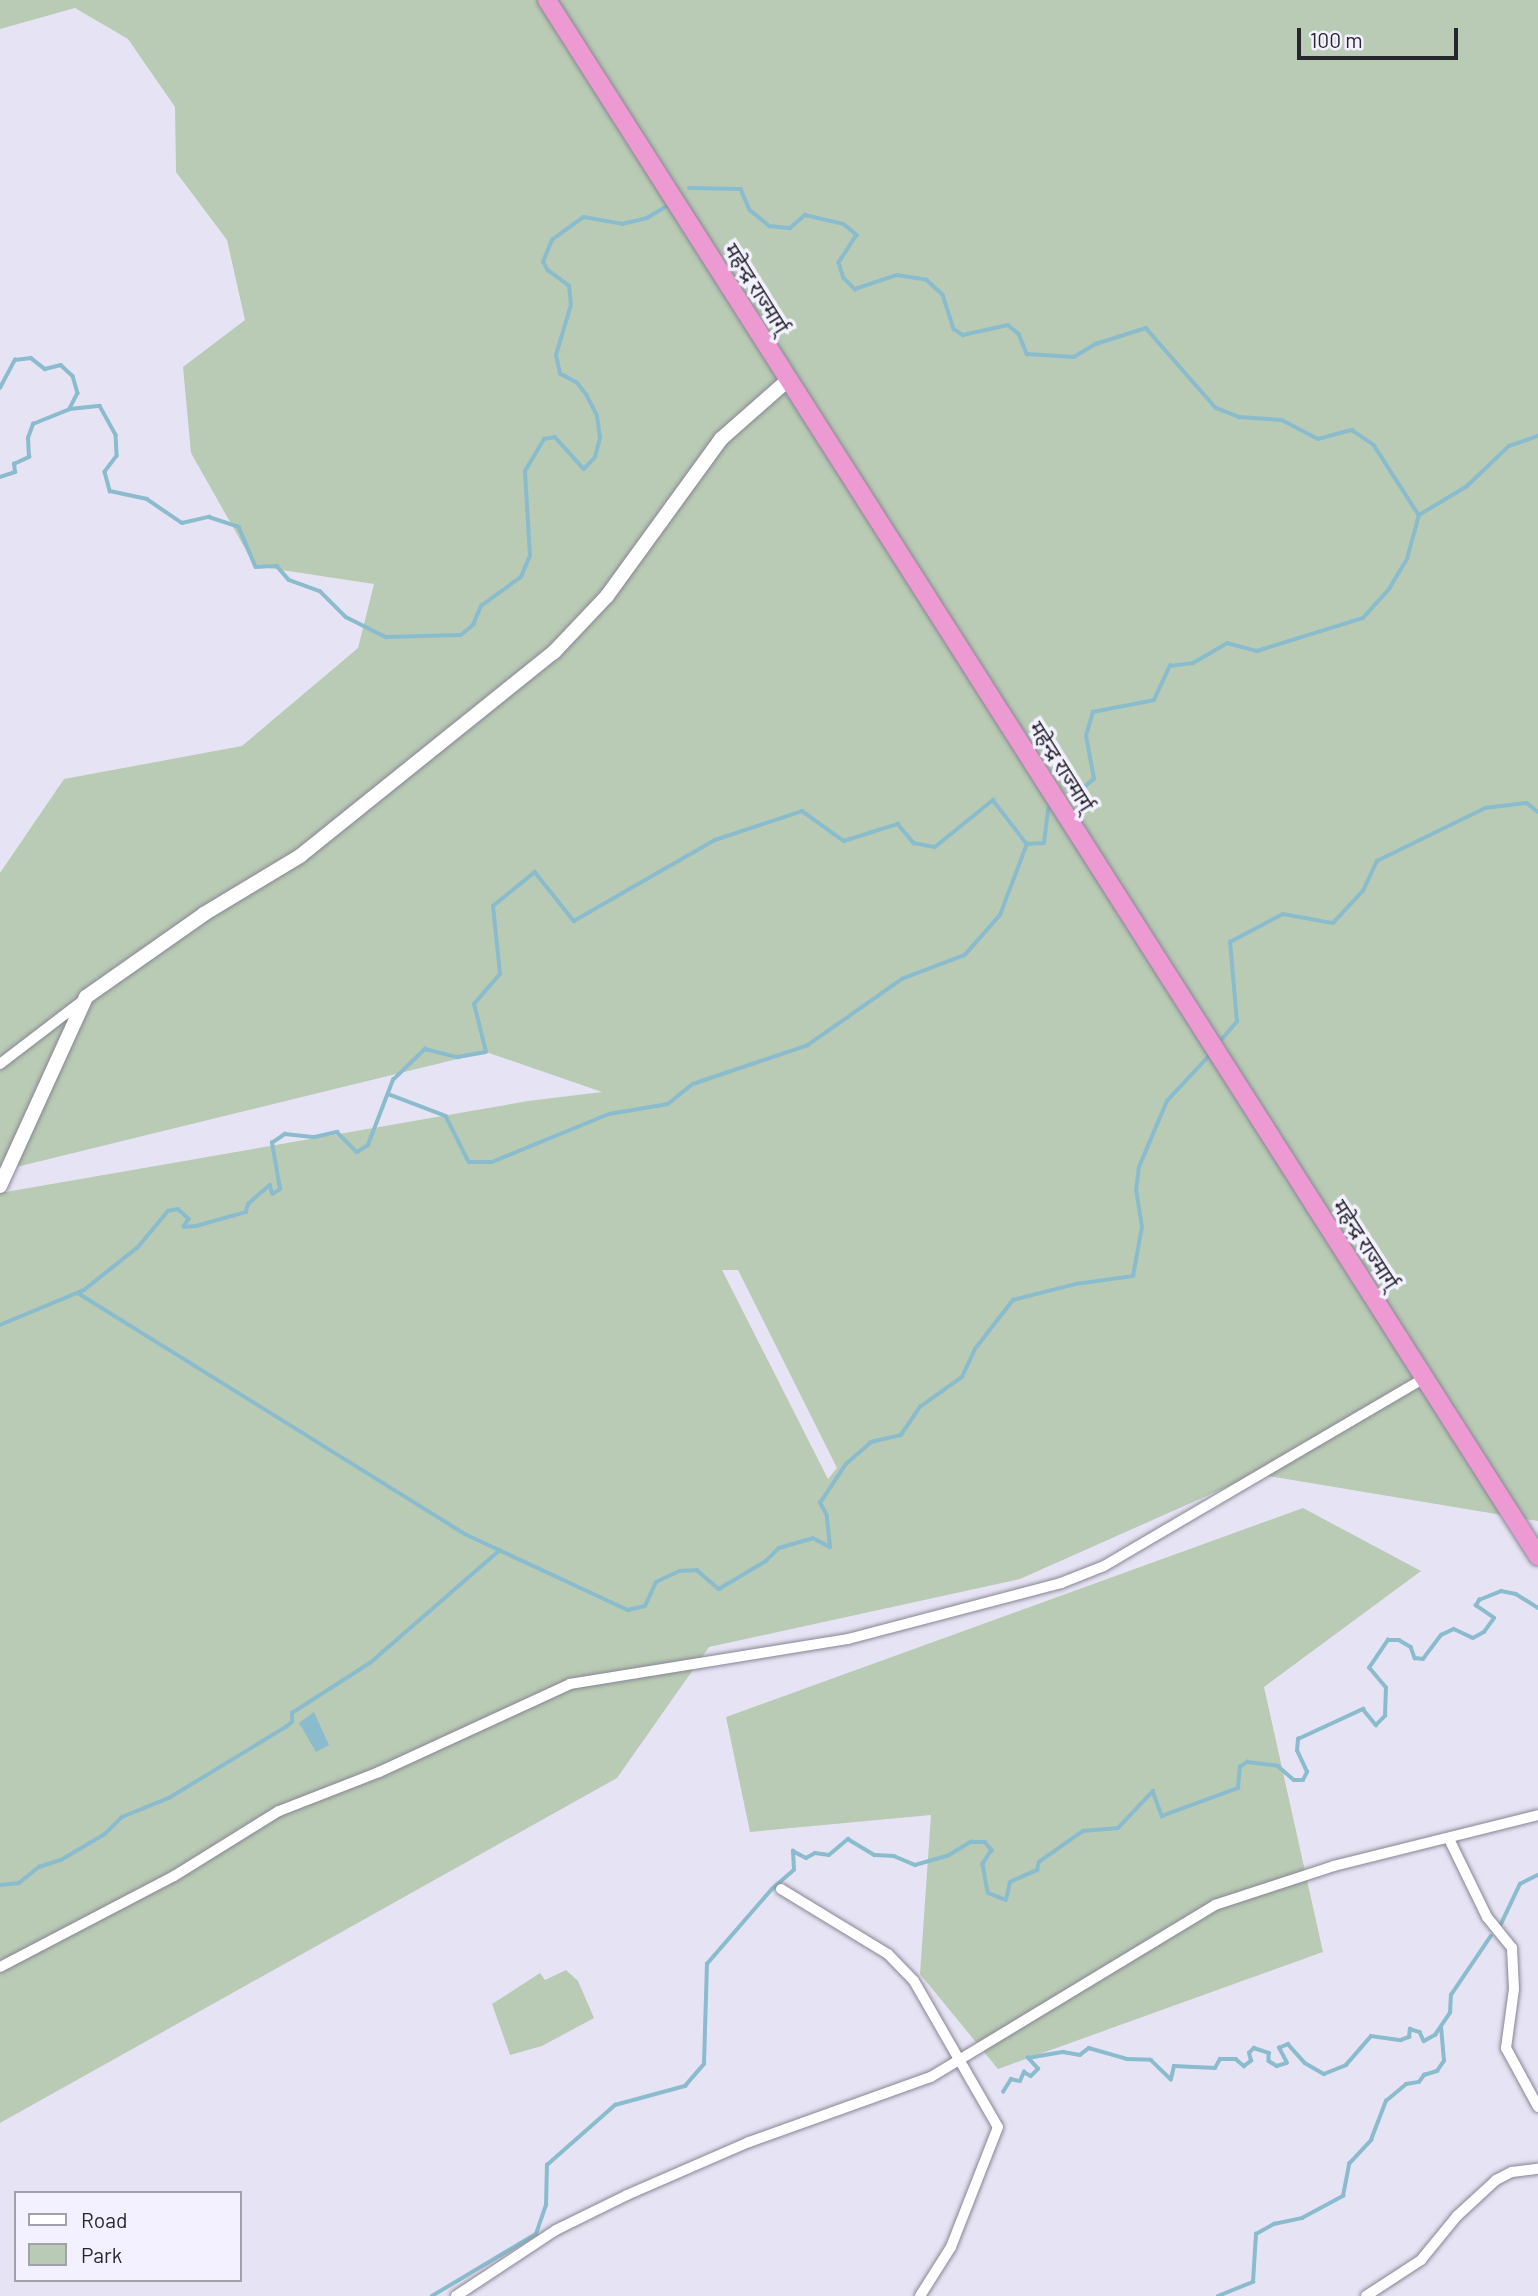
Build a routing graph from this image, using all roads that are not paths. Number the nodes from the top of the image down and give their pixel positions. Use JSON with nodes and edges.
{"nodes":[{"id":1,"x":547,"y":0,"type":"edge"},
{"id":2,"x":789,"y":380,"type":"junction"},
{"id":3,"x":86,"y":998,"type":"junction"},
{"id":4,"x":0,"y":1064,"type":"edge"},
{"id":5,"x":0,"y":1186,"type":"edge"},
{"id":6,"x":1425,"y":1378,"type":"junction"},
{"id":7,"x":1538,"y":1556,"type":"edge"},
{"id":8,"x":1538,"y":1815,"type":"edge"},
{"id":9,"x":1449,"y":1839,"type":"junction"},
{"id":10,"x":781,"y":1889,"type":"dead end"},
{"id":11,"x":0,"y":1967,"type":"edge"},
{"id":12,"x":960,"y":2060,"type":"junction"},
{"id":13,"x":1538,"y":2107,"type":"edge"},
{"id":14,"x":1538,"y":2169,"type":"edge"},
{"id":15,"x":456,"y":2296,"type":"edge"},
{"id":16,"x":920,"y":2296,"type":"edge"},
{"id":17,"x":1366,"y":2296,"type":"edge"}],
"edges":[{"from":1,"to":2,"type":"highway","name":"महेन्द्र राज्मार्ग्"},
{"from":2,"to":3,"type":"street"},
{"from":2,"to":6,"type":"highway","name":"महेन्द्र राज्मार्ग्"},
{"from":3,"to":4,"type":"street"},
{"from":3,"to":5,"type":"street"},
{"from":6,"to":7,"type":"highway","name":"महेन्द्र राज्मार्ग्"},
{"from":6,"to":11,"type":"street"},
{"from":8,"to":9,"type":"street"},
{"from":9,"to":12,"type":"street"},
{"from":9,"to":13,"type":"street"},
{"from":10,"to":12,"type":"street"},
{"from":12,"to":15,"type":"street"},
{"from":12,"to":16,"type":"street"},
{"from":14,"to":17,"type":"street"}]}
